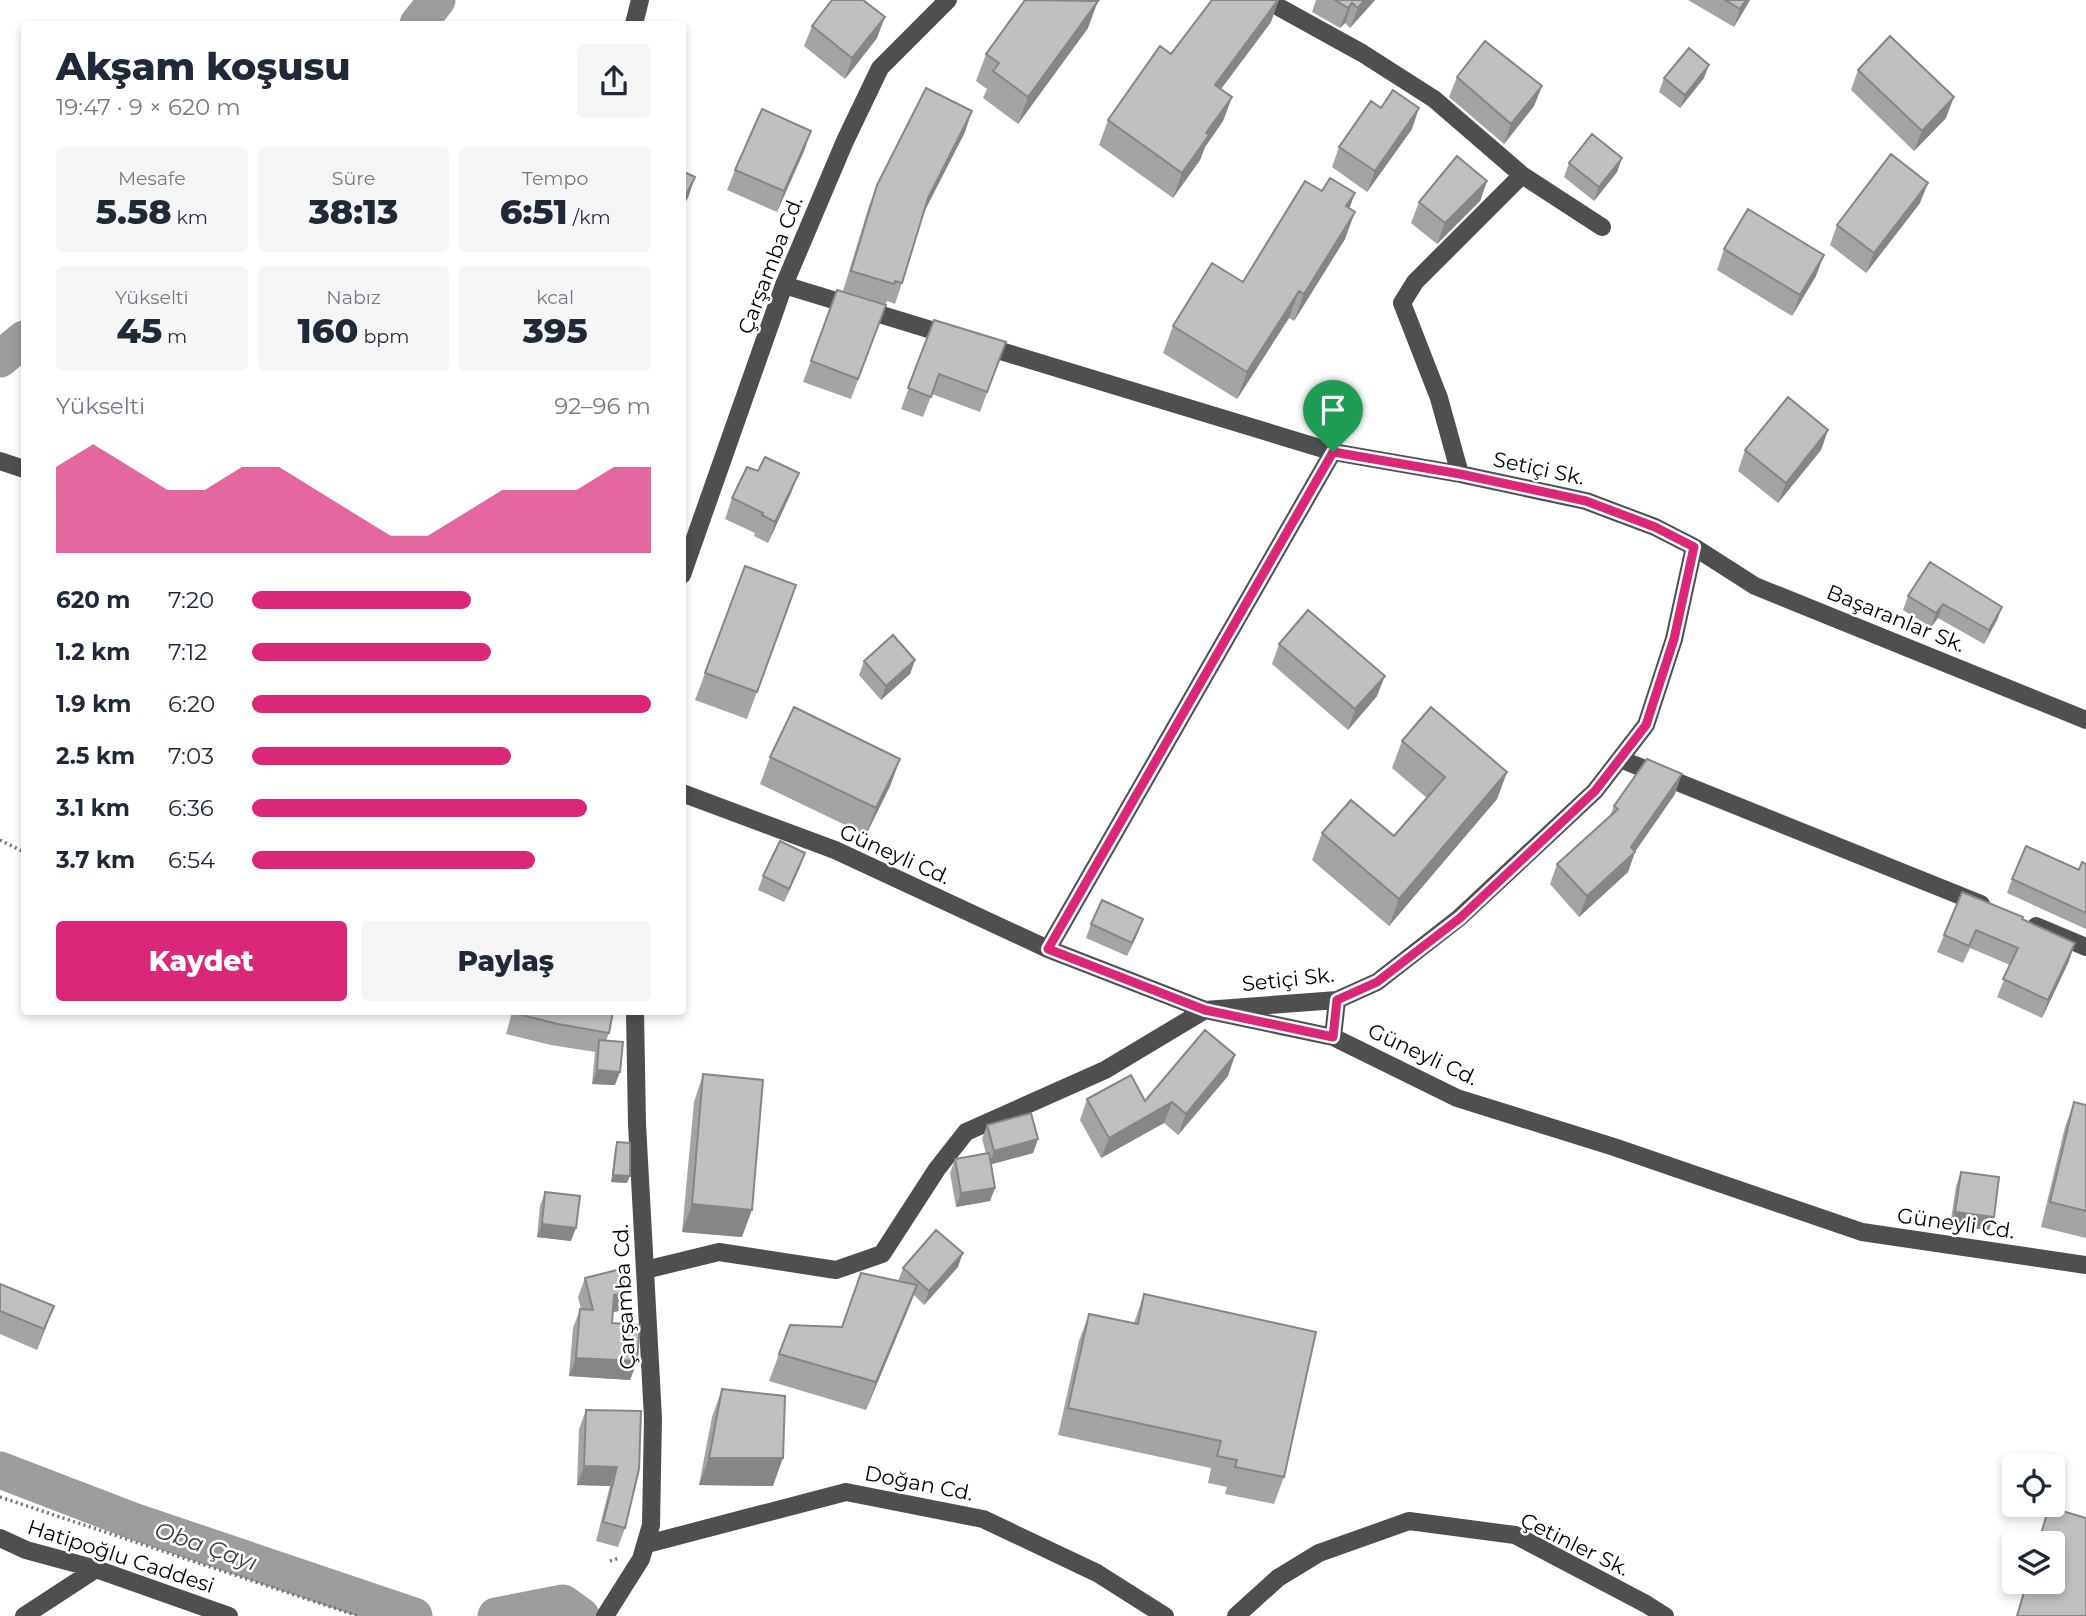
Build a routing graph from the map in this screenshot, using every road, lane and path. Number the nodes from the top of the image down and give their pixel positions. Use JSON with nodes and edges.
{"nodes":[{"id":1,"x":640,"y":0,"type":"edge"},
{"id":2,"x":948,"y":0,"type":"edge"},
{"id":3,"x":1266,"y":0,"type":"edge"},
{"id":4,"x":635,"y":21,"type":"edge"},
{"id":5,"x":1522,"y":175,"type":"junction"},
{"id":6,"x":1602,"y":227,"type":"dead end"},
{"id":7,"x":784,"y":285,"type":"junction"},
{"id":8,"x":1333,"y":452,"type":"junction"},
{"id":9,"x":0,"y":461,"type":"edge"},
{"id":10,"x":21,"y":468,"type":"edge"},
{"id":11,"x":1460,"y":474,"type":"junction"},
{"id":12,"x":1694,"y":547,"type":"junction"},
{"id":13,"x":686,"y":564,"type":"edge"},
{"id":14,"x":2086,"y":720,"type":"edge"},
{"id":15,"x":1620,"y":759,"type":"junction"},
{"id":16,"x":686,"y":794,"type":"edge"},
{"id":17,"x":0,"y":840,"type":"edge"},
{"id":18,"x":21,"y":850,"type":"edge"},
{"id":19,"x":1995,"y":910,"type":"edge"},
{"id":20,"x":2021,"y":921,"type":"edge"},
{"id":21,"x":2086,"y":947,"type":"edge"},
{"id":22,"x":1048,"y":949,"type":"junction"},
{"id":23,"x":1337,"y":1000,"type":"junction"},
{"id":24,"x":1205,"y":1010,"type":"junction"},
{"id":25,"x":635,"y":1015,"type":"edge"},
{"id":26,"x":1333,"y":1037,"type":"junction"},
{"id":27,"x":2086,"y":1265,"type":"edge"},
{"id":28,"x":645,"y":1270,"type":"junction"},
{"id":29,"x":0,"y":1497,"type":"edge"},
{"id":30,"x":0,"y":1538,"type":"edge"},
{"id":31,"x":647,"y":1544,"type":"junction"},
{"id":32,"x":96,"y":1569,"type":"junction"},
{"id":33,"x":24,"y":1616,"type":"edge"},
{"id":34,"x":229,"y":1616,"type":"edge"},
{"id":35,"x":358,"y":1616,"type":"edge"},
{"id":36,"x":605,"y":1616,"type":"edge"},
{"id":37,"x":1165,"y":1616,"type":"edge"},
{"id":38,"x":1236,"y":1616,"type":"edge"},
{"id":39,"x":1665,"y":1616,"type":"edge"}],
"edges":[{"from":1,"to":4,"type":"street"},
{"from":2,"to":7,"type":"street","name":"Çarşamba Cd."},
{"from":3,"to":5,"type":"street"},
{"from":5,"to":6,"type":"street"},
{"from":5,"to":11,"type":"street"},
{"from":7,"to":8,"type":"street","name":"Setiçi Sk."},
{"from":7,"to":13,"type":"street","name":"Çarşamba Cd."},
{"from":8,"to":11,"type":"street","name":"Setiçi Sk."},
{"from":8,"to":22,"type":"street"},
{"from":9,"to":10,"type":"street"},
{"from":11,"to":12,"type":"street","name":"Setiçi Sk."},
{"from":12,"to":14,"type":"street","name":"Başaranlar Sk."},
{"from":12,"to":15,"type":"street","name":"Setiçi Sk."},
{"from":15,"to":19,"type":"street"},
{"from":15,"to":23,"type":"street","name":"Setiçi Sk."},
{"from":16,"to":22,"type":"street","name":"Güneyli Cd."},
{"from":17,"to":18,"type":"path"},
{"from":20,"to":21,"type":"street"},
{"from":22,"to":24,"type":"street","name":"Güneyli Cd."},
{"from":23,"to":24,"type":"street","name":"Setiçi Sk."},
{"from":23,"to":26,"type":"street"},
{"from":24,"to":26,"type":"street","name":"Güneyli Cd."},
{"from":24,"to":28,"type":"street"},
{"from":25,"to":28,"type":"street","name":"Çarşamba Cd."},
{"from":26,"to":27,"type":"street","name":"Güneyli Cd."},
{"from":28,"to":31,"type":"street","name":"Çarşamba Cd."},
{"from":29,"to":35,"type":"path"},
{"from":30,"to":32,"type":"street","name":"Hatipoğlu Caddesi"},
{"from":31,"to":36,"type":"street","name":"Çarşamba Cd."},
{"from":31,"to":37,"type":"street","name":"Doğan Cd."},
{"from":32,"to":33,"type":"street"},
{"from":32,"to":34,"type":"street","name":"Hatipoğlu Caddesi"},
{"from":38,"to":39,"type":"street","name":"Çetinler Sk."}]}
